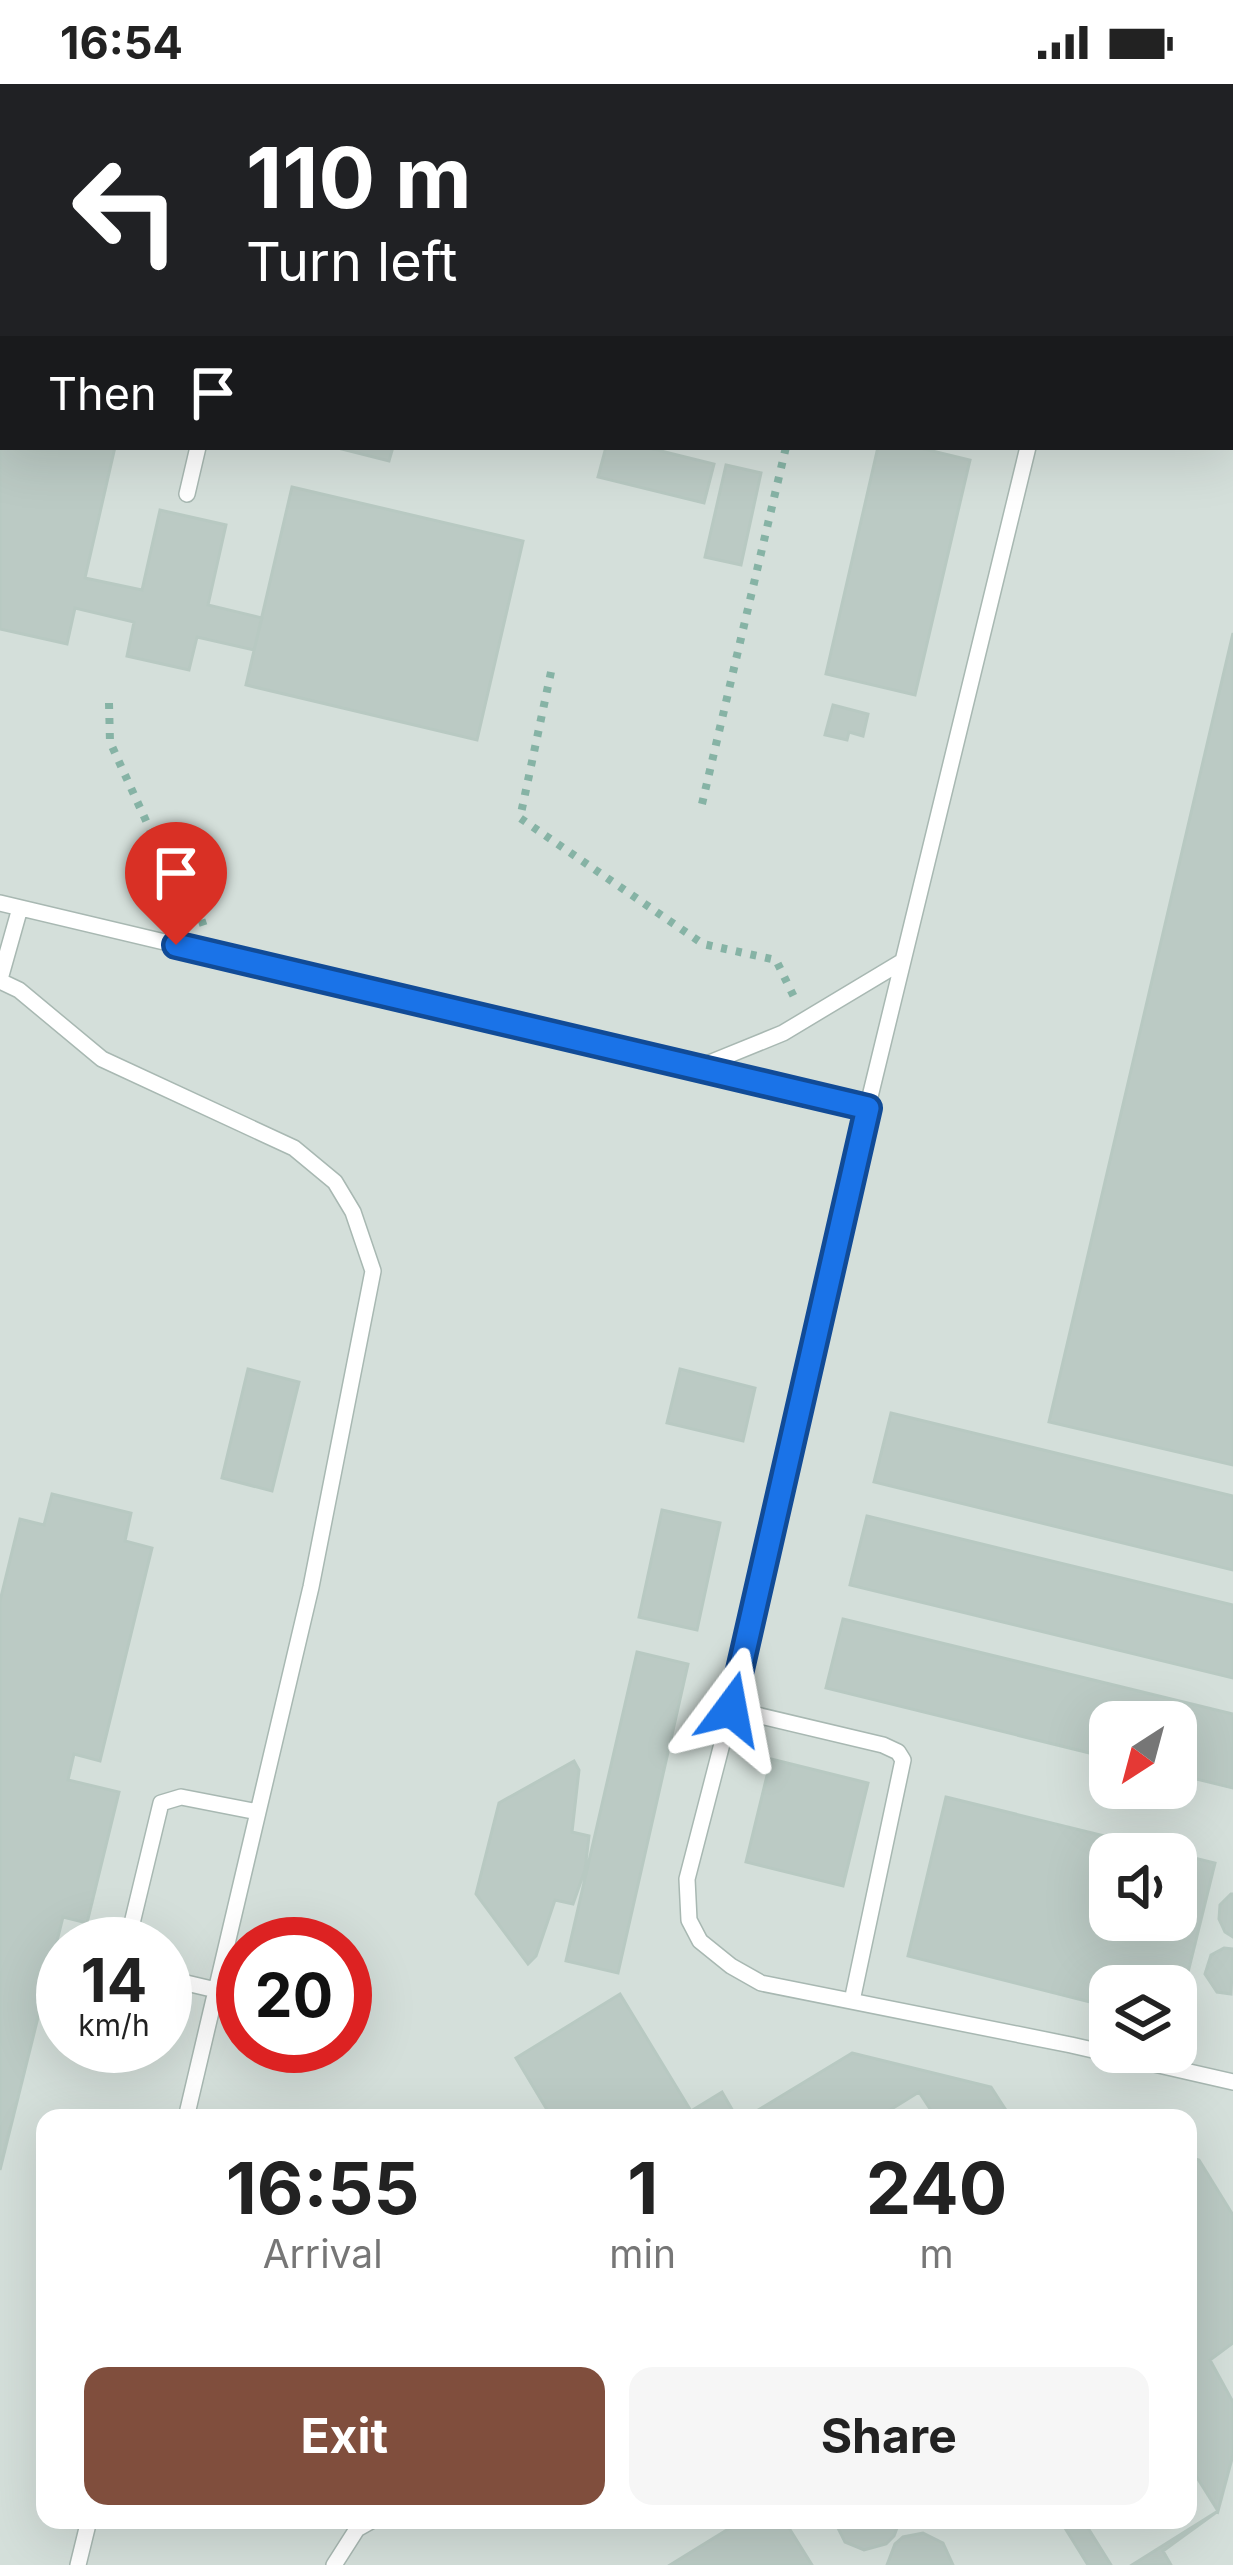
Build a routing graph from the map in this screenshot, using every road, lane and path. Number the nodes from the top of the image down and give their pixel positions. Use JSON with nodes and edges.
{"nodes":[{"id":1,"x":197,"y":450,"type":"edge"},
{"id":2,"x":785,"y":450,"type":"edge"},
{"id":3,"x":1027,"y":450,"type":"edge"},
{"id":4,"x":187,"y":494,"type":"dead end"},
{"id":5,"x":551,"y":672,"type":"dead end"},
{"id":6,"x":109,"y":703,"type":"dead end"},
{"id":7,"x":702,"y":804,"type":"dead end"},
{"id":8,"x":195,"y":901,"type":"dead end"},
{"id":9,"x":0,"y":903,"type":"edge"},
{"id":10,"x":20,"y":908,"type":"junction"},
{"id":11,"x":903,"y":961,"type":"junction"},
{"id":12,"x":0,"y":980,"type":"edge"},
{"id":13,"x":806,"y":1019,"type":"junction"},
{"id":14,"x":694,"y":1069,"type":"junction"},
{"id":15,"x":868,"y":1108,"type":"junction"},
{"id":16,"x":731,"y":1709,"type":"junction"},
{"id":17,"x":258,"y":1812,"type":"junction"},
{"id":18,"x":134,"y":1917,"type":"edge"},
{"id":19,"x":233,"y":1917,"type":"edge"},
{"id":20,"x":192,"y":1984,"type":"edge"},
{"id":21,"x":216,"y":1990,"type":"joint"},
{"id":22,"x":852,"y":2001,"type":"junction"},
{"id":23,"x":1233,"y":2082,"type":"edge"},
{"id":24,"x":187,"y":2109,"type":"edge"},
{"id":25,"x":87,"y":2529,"type":"edge"},
{"id":26,"x":357,"y":2529,"type":"edge"},
{"id":27,"x":78,"y":2565,"type":"edge"},
{"id":28,"x":334,"y":2565,"type":"edge"}],
"edges":[{"from":1,"to":4,"type":"lane"},
{"from":2,"to":7,"type":"path"},
{"from":3,"to":11,"type":"lane"},
{"from":5,"to":13,"type":"path"},
{"from":6,"to":8,"type":"path"},
{"from":9,"to":10,"type":"lane"},
{"from":10,"to":12,"type":"lane"},
{"from":10,"to":14,"type":"lane"},
{"from":11,"to":13,"type":"lane"},
{"from":11,"to":15,"type":"lane"},
{"from":12,"to":17,"type":"lane"},
{"from":13,"to":14,"type":"lane"},
{"from":14,"to":15,"type":"lane"},
{"from":15,"to":16,"type":"lane"},
{"from":16,"to":22,"type":"lane"},
{"from":16,"to":22,"type":"lane"},
{"from":17,"to":18,"type":"lane"},
{"from":17,"to":19,"type":"lane"},
{"from":20,"to":21,"type":"lane"},
{"from":21,"to":24,"type":"lane"},
{"from":22,"to":23,"type":"lane"},
{"from":25,"to":27,"type":"lane"},
{"from":26,"to":28,"type":"lane"}]}
